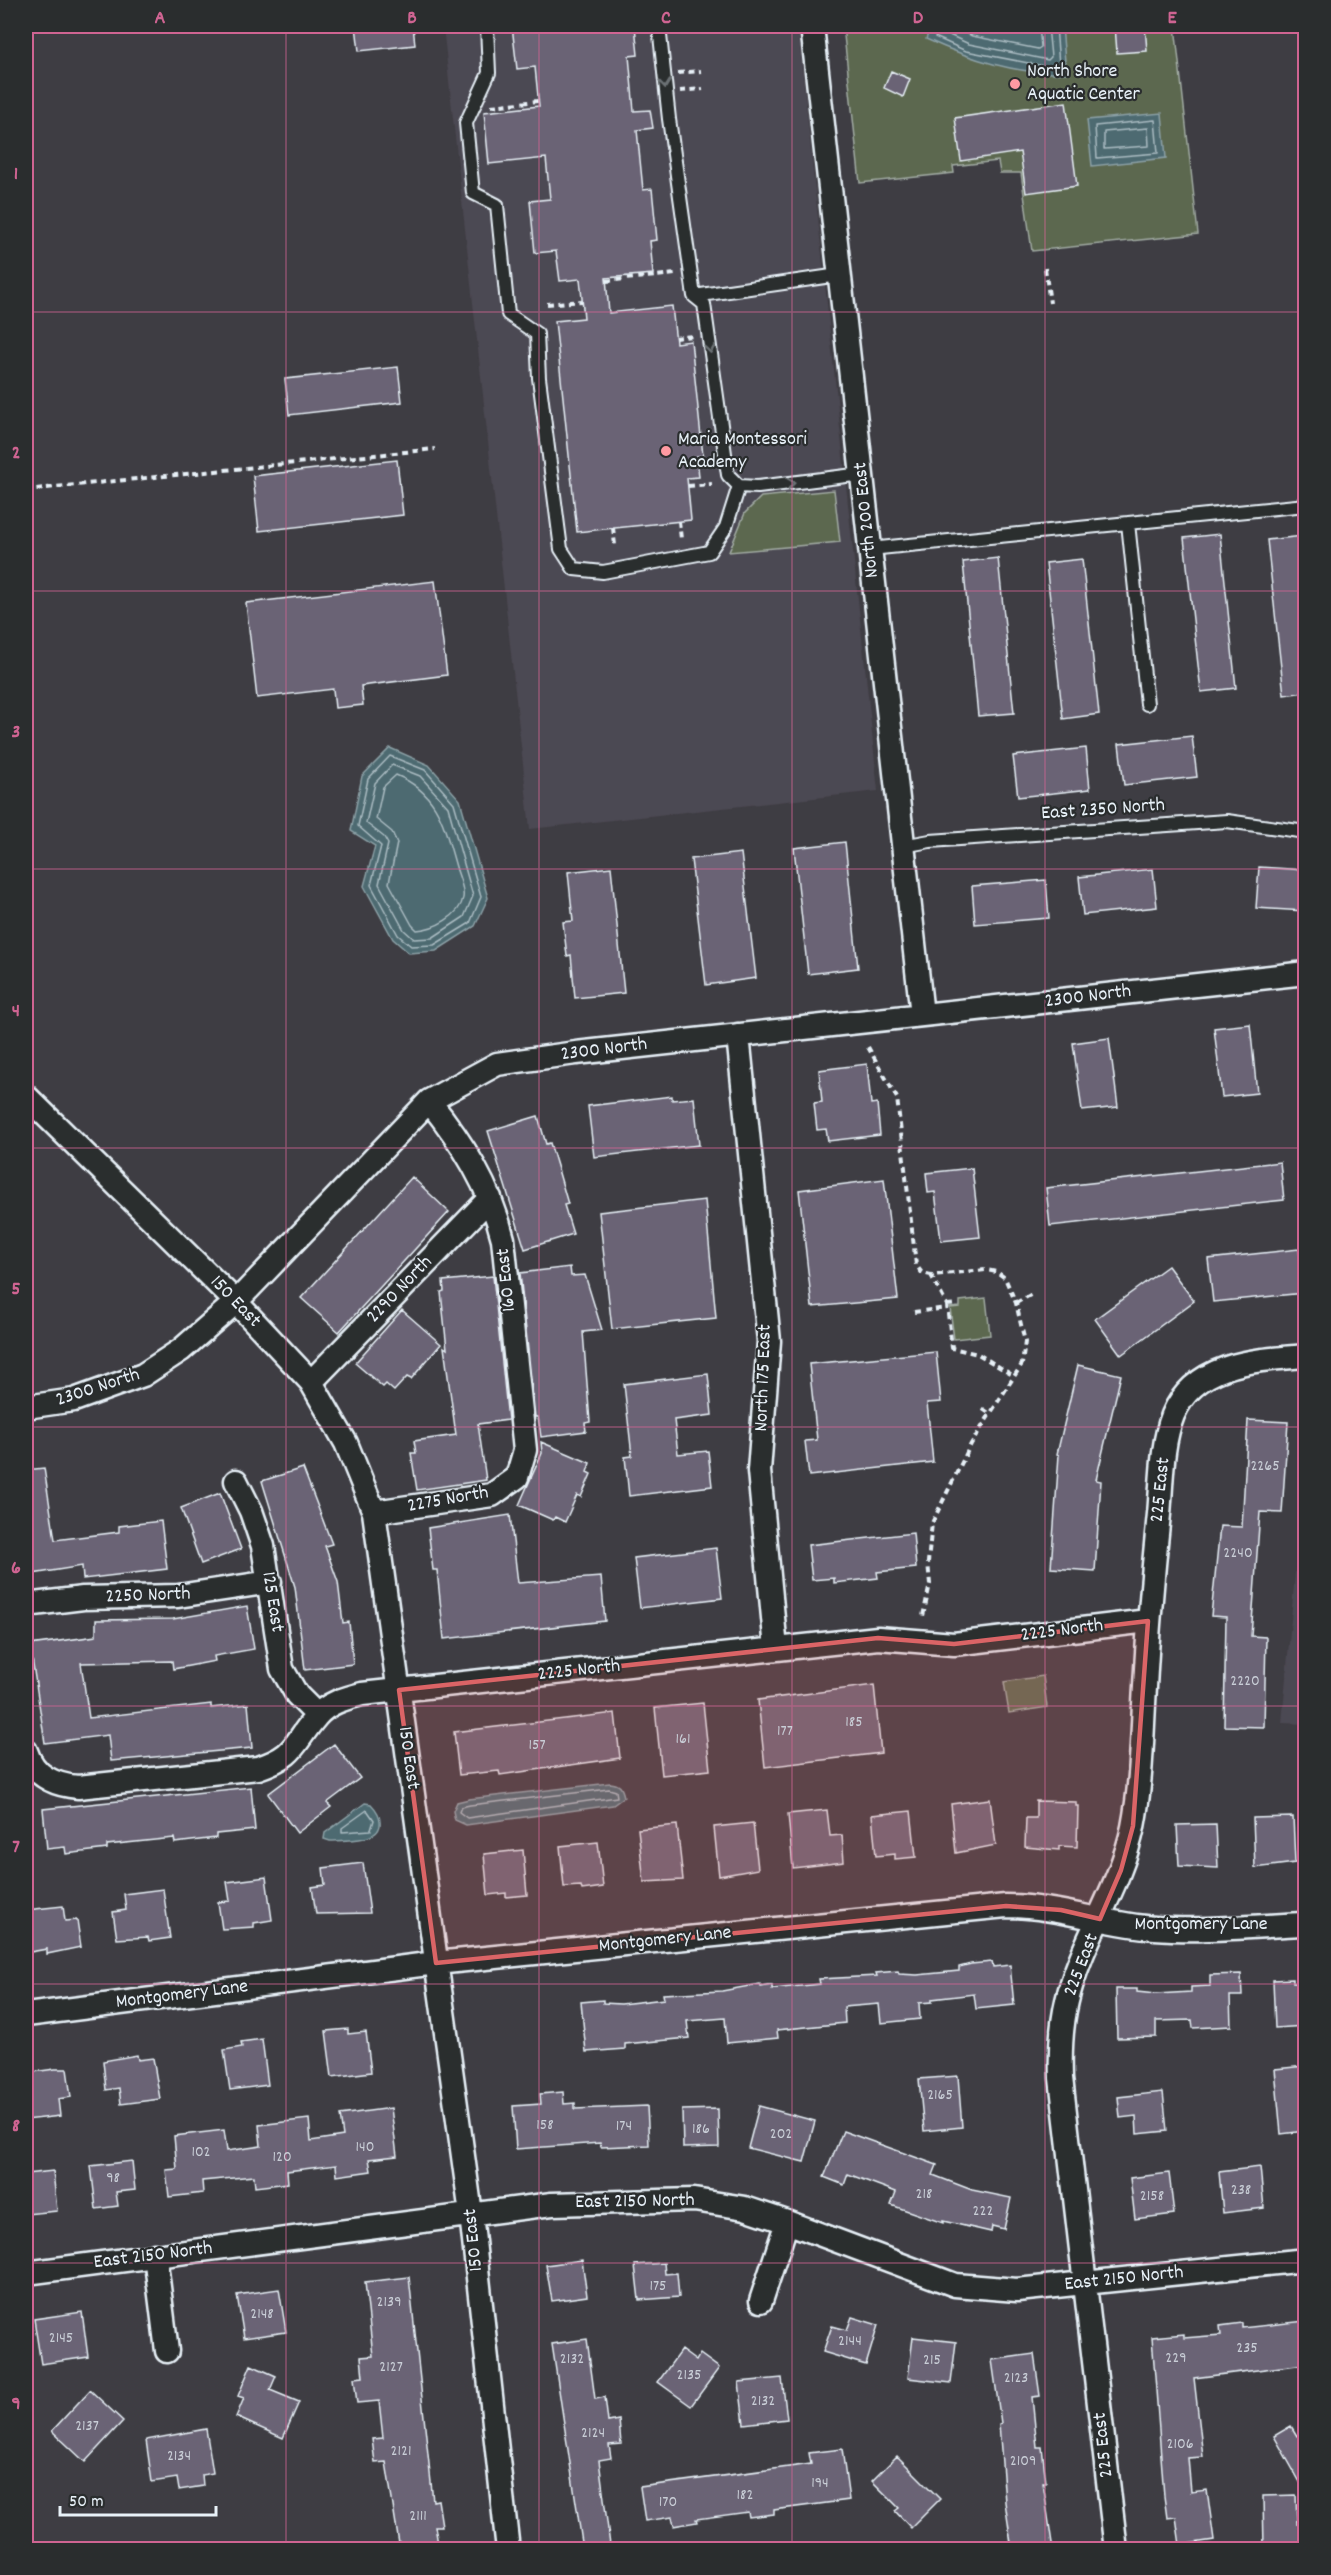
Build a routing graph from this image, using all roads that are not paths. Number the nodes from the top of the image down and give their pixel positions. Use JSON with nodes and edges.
{"nodes":[{"id":1,"x":487,"y":26,"type":"edge"},
{"id":2,"x":659,"y":26,"type":"edge"},
{"id":3,"x":813,"y":26,"type":"edge"},
{"id":4,"x":839,"y":275,"type":"junction"},
{"id":5,"x":694,"y":296,"type":"junction"},
{"id":6,"x":862,"y":474,"type":"junction"},
{"id":7,"x":739,"y":486,"type":"junction"},
{"id":8,"x":1305,"y":505,"type":"edge"},
{"id":9,"x":1128,"y":523,"type":"junction"},
{"id":10,"x":870,"y":549,"type":"junction"},
{"id":11,"x":1147,"y":704,"type":"dead end"},
{"id":12,"x":1305,"y":832,"type":"edge"},
{"id":13,"x":903,"y":846,"type":"junction"},
{"id":14,"x":1305,"y":972,"type":"edge"},
{"id":15,"x":921,"y":1015,"type":"junction"},
{"id":16,"x":738,"y":1035,"type":"junction"},
{"id":17,"x":26,"y":1096,"type":"edge"},
{"id":18,"x":429,"y":1101,"type":"junction"},
{"id":19,"x":490,"y":1198,"type":"junction"},
{"id":20,"x":236,"y":1302,"type":"junction"},
{"id":21,"x":1305,"y":1356,"type":"edge"},
{"id":22,"x":311,"y":1382,"type":"junction"},
{"id":23,"x":26,"y":1407,"type":"edge"},
{"id":24,"x":517,"y":1477,"type":"joint"},
{"id":25,"x":236,"y":1481,"type":"dead end"},
{"id":26,"x":375,"y":1512,"type":"junction"},
{"id":27,"x":270,"y":1582,"type":"junction"},
{"id":28,"x":26,"y":1605,"type":"edge"},
{"id":29,"x":1148,"y":1621,"type":"junction"},
{"id":30,"x":776,"y":1649,"type":"junction"},
{"id":31,"x":399,"y":1690,"type":"junction"},
{"id":32,"x":317,"y":1715,"type":"junction"},
{"id":33,"x":26,"y":1751,"type":"edge"},
{"id":34,"x":1100,"y":1919,"type":"junction"},
{"id":35,"x":1305,"y":1924,"type":"edge"},
{"id":36,"x":436,"y":1963,"type":"junction"},
{"id":37,"x":26,"y":2015,"type":"edge"},
{"id":38,"x":471,"y":2214,"type":"junction"},
{"id":39,"x":788,"y":2222,"type":"junction"},
{"id":40,"x":155,"y":2255,"type":"junction"},
{"id":41,"x":1305,"y":2260,"type":"edge"},
{"id":42,"x":26,"y":2273,"type":"edge"},
{"id":43,"x":1086,"y":2283,"type":"junction"},
{"id":44,"x":761,"y":2301,"type":"dead end"},
{"id":45,"x":167,"y":2351,"type":"dead end"},
{"id":46,"x":508,"y":2550,"type":"edge"},
{"id":47,"x":1116,"y":2550,"type":"edge"}],
"edges":[{"from":1,"to":7,"type":"lane"},
{"from":2,"to":5,"type":"lane","one_way":true},
{"from":3,"to":4,"type":"street","name":"North 200 East"},
{"from":4,"to":5,"type":"lane"},
{"from":4,"to":6,"type":"street","name":"North 200 East"},
{"from":5,"to":7,"type":"lane","one_way":true},
{"from":7,"to":6,"type":"lane","one_way":true},
{"from":6,"to":10,"type":"street","name":"North 200 East"},
{"from":8,"to":9,"type":"lane"},
{"from":9,"to":10,"type":"lane"},
{"from":9,"to":11,"type":"lane"},
{"from":10,"to":13,"type":"street","name":"North 200 East"},
{"from":12,"to":13,"type":"lane","name":"East 2350 North"},
{"from":13,"to":15,"type":"street","name":"North 200 East"},
{"from":14,"to":15,"type":"street","name":"2300 North"},
{"from":15,"to":16,"type":"street","name":"2300 North"},
{"from":16,"to":18,"type":"street","name":"2300 North"},
{"from":16,"to":30,"type":"street","name":"North 175 East"},
{"from":17,"to":20,"type":"street","name":"150 East"},
{"from":18,"to":19,"type":"street","name":"160 East"},
{"from":18,"to":20,"type":"street","name":"2300 North"},
{"from":19,"to":22,"type":"street","name":"2290 North"},
{"from":19,"to":24,"type":"street","name":"160 East"},
{"from":20,"to":22,"type":"street","name":"150 East"},
{"from":20,"to":23,"type":"street","name":"2300 North"},
{"from":21,"to":29,"type":"street","name":"225 East"},
{"from":22,"to":26,"type":"street","name":"150 East"},
{"from":24,"to":26,"type":"street","name":"2275 North"},
{"from":25,"to":27,"type":"street","name":"125 East"},
{"from":26,"to":31,"type":"street","name":"150 East"},
{"from":27,"to":28,"type":"street","name":"2250 North"},
{"from":27,"to":32,"type":"street","name":"125 East"},
{"from":29,"to":30,"type":"street","name":"2225 North"},
{"from":29,"to":34,"type":"street","name":"225 East"},
{"from":30,"to":31,"type":"street","name":"2225 North"},
{"from":31,"to":32,"type":"street","name":"2225 North"},
{"from":31,"to":36,"type":"street","name":"150 East"},
{"from":32,"to":33,"type":"street","name":"2225 North"},
{"from":34,"to":35,"type":"street","name":"Montgomery Lane"},
{"from":34,"to":36,"type":"street","name":"Montgomery Lane"},
{"from":34,"to":43,"type":"street","name":"225 East"},
{"from":36,"to":37,"type":"street","name":"Montgomery Lane"},
{"from":36,"to":38,"type":"street","name":"150 East"},
{"from":38,"to":39,"type":"street","name":"East 2150 North"},
{"from":38,"to":40,"type":"street","name":"East 2150 North"},
{"from":38,"to":46,"type":"street","name":"150 East"},
{"from":39,"to":43,"type":"street","name":"East 2150 North"},
{"from":39,"to":44,"type":"street"},
{"from":40,"to":42,"type":"street","name":"East 2150 North"},
{"from":40,"to":45,"type":"street"},
{"from":41,"to":43,"type":"street","name":"East 2150 North"},
{"from":43,"to":47,"type":"street","name":"225 East"}]}
